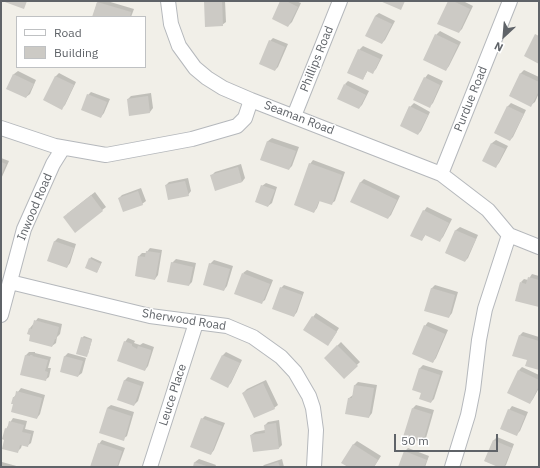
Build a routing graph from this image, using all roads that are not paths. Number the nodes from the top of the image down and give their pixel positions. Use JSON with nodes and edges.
{"nodes":[{"id":1,"x":168,"y":1,"type":"edge"},
{"id":2,"x":340,"y":1,"type":"edge"},
{"id":3,"x":510,"y":1,"type":"edge"},
{"id":4,"x":251,"y":100,"type":"junction"},
{"id":5,"x":294,"y":116,"type":"junction"},
{"id":6,"x":1,"y":128,"type":"edge"},
{"id":7,"x":63,"y":148,"type":"junction"},
{"id":8,"x":441,"y":174,"type":"junction"},
{"id":9,"x":509,"y":235,"type":"junction"},
{"id":10,"x":539,"y":247,"type":"edge"},
{"id":11,"x":10,"y":282,"type":"junction"},
{"id":12,"x":1,"y":315,"type":"edge"},
{"id":13,"x":196,"y":323,"type":"junction"},
{"id":14,"x":150,"y":467,"type":"edge"},
{"id":15,"x":314,"y":467,"type":"edge"},
{"id":16,"x":452,"y":467,"type":"edge"}],
"edges":[{"from":1,"to":4,"type":"street"},
{"from":2,"to":5,"type":"street","name":"Phillips Road"},
{"from":3,"to":8,"type":"street","name":"Purdue Road"},
{"from":4,"to":5,"type":"street","name":"Seaman Road"},
{"from":4,"to":7,"type":"street","name":"Seaman Road"},
{"from":5,"to":8,"type":"street","name":"Seaman Road"},
{"from":6,"to":7,"type":"street","name":"Seaman Road"},
{"from":7,"to":11,"type":"street","name":"Inwood Road"},
{"from":8,"to":9,"type":"street","name":"Seaman Road"},
{"from":9,"to":10,"type":"street","name":"Seaman Road"},
{"from":9,"to":16,"type":"street"},
{"from":11,"to":12,"type":"street","name":"Inwood Road"},
{"from":11,"to":13,"type":"street","name":"Sherwood Road"},
{"from":13,"to":14,"type":"street","name":"Leuce Place"},
{"from":13,"to":15,"type":"street","name":"Sherwood Road"}]}
